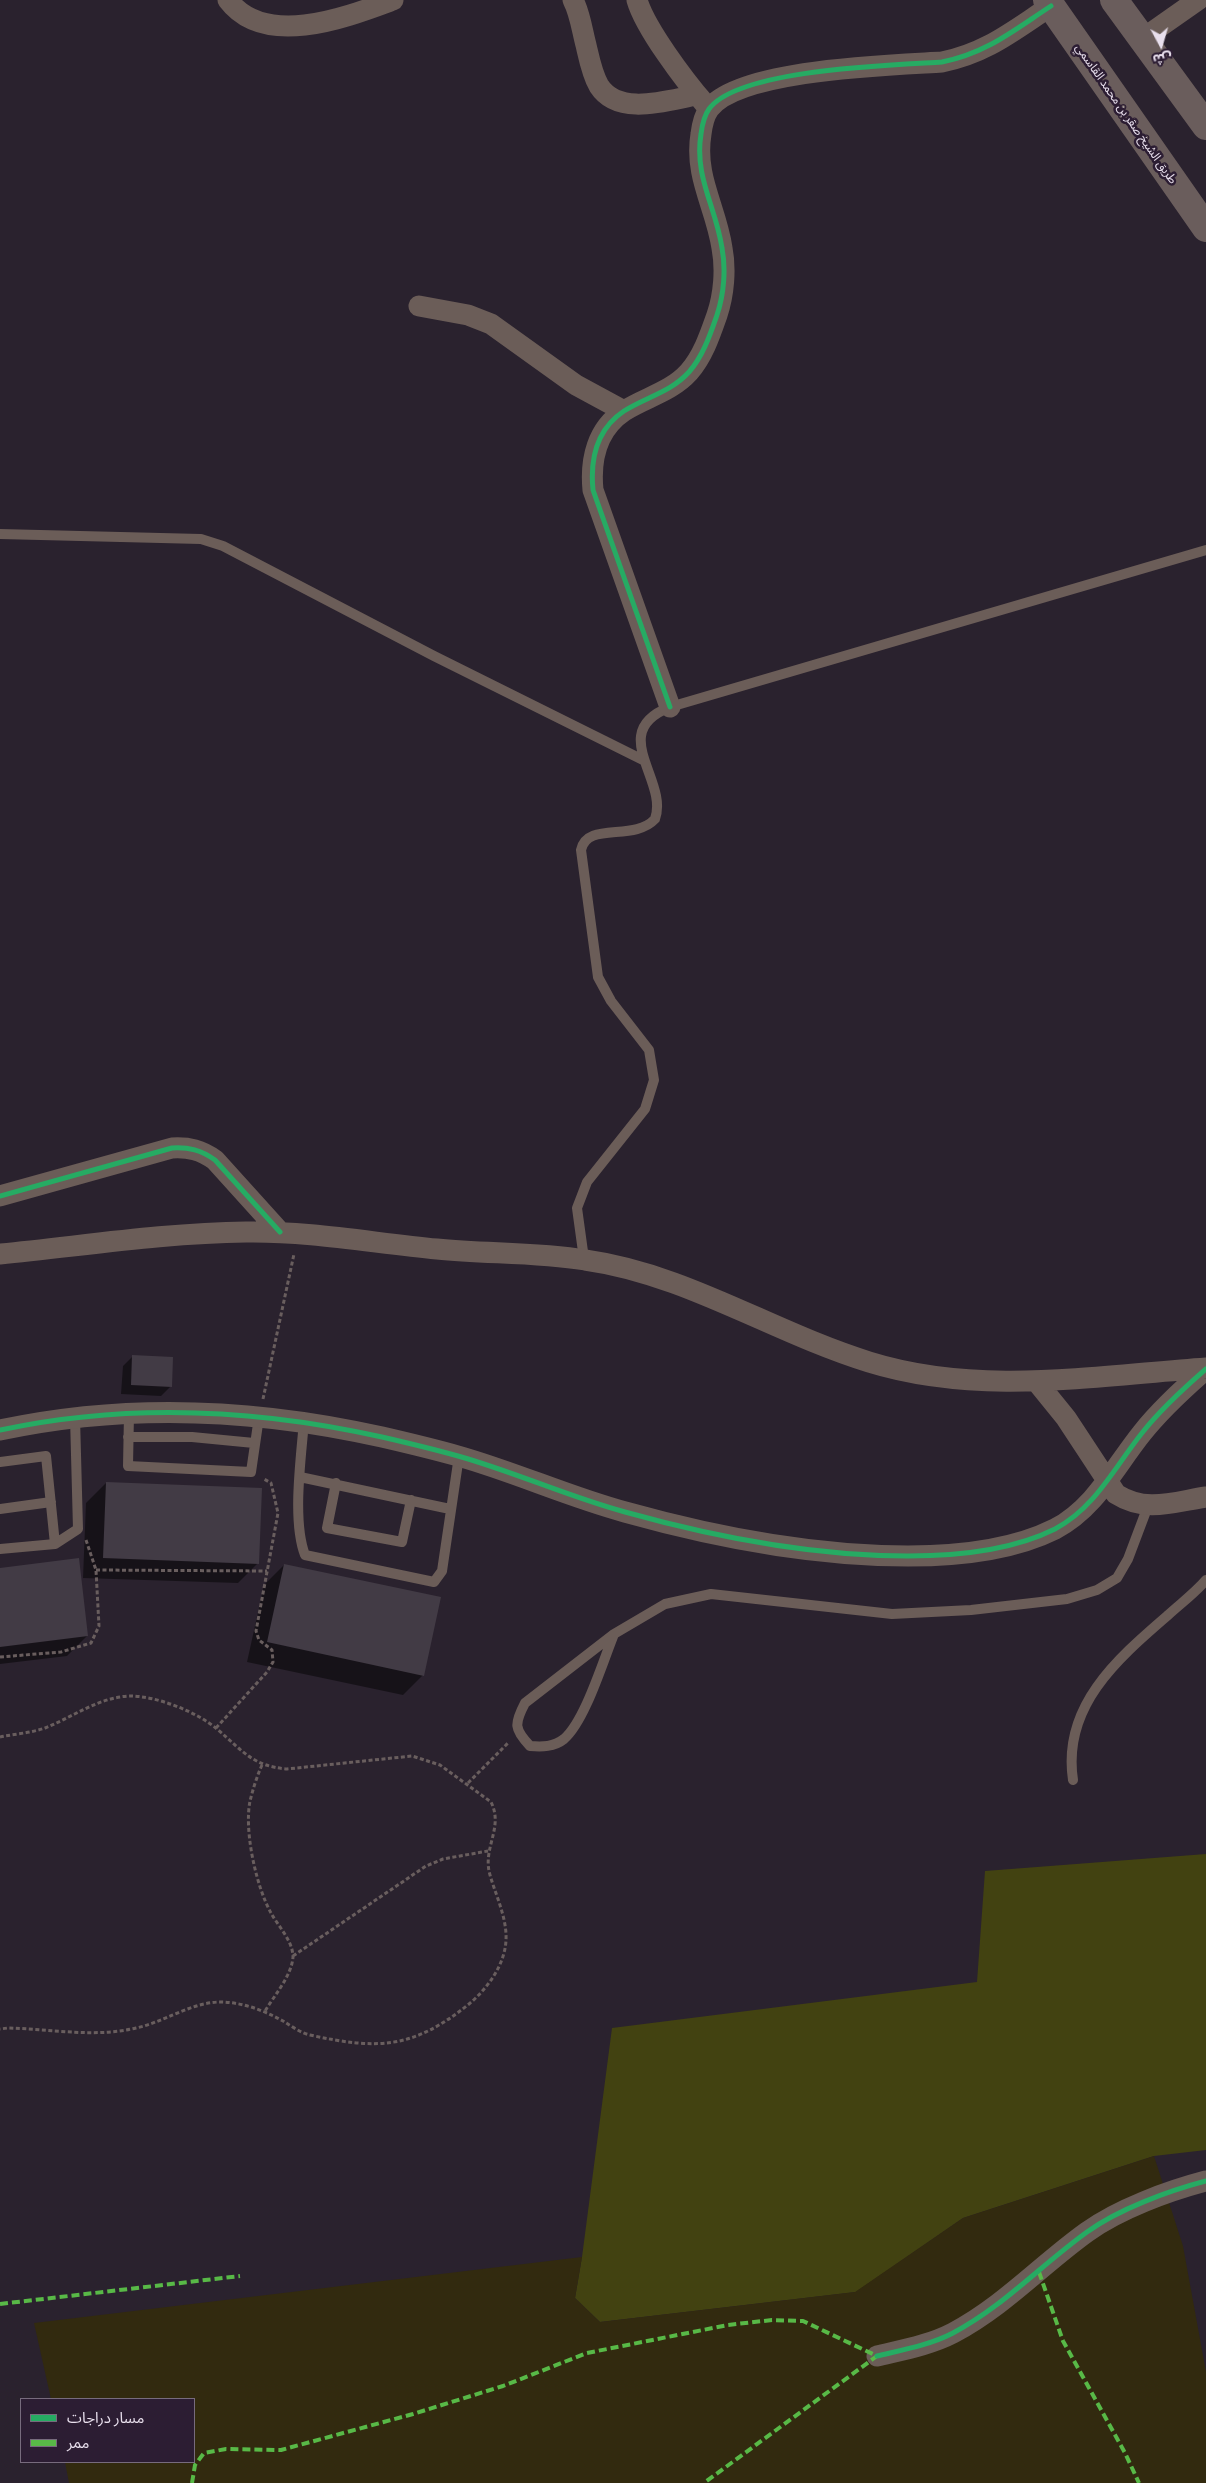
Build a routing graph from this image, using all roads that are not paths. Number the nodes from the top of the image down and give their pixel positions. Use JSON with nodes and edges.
{"nodes":[{"id":1,"x":228,"y":0,"type":"edge"},
{"id":2,"x":394,"y":0,"type":"edge"},
{"id":3,"x":573,"y":0,"type":"edge"},
{"id":4,"x":637,"y":0,"type":"edge"},
{"id":5,"x":1114,"y":0,"type":"edge"},
{"id":6,"x":1119,"y":0,"type":"edge"},
{"id":7,"x":1198,"y":0,"type":"edge"},
{"id":8,"x":1049,"y":3,"type":"edge"},
{"id":9,"x":1148,"y":35,"type":"junction"},
{"id":10,"x":703,"y":102,"type":"junction"},
{"id":11,"x":1206,"y":104,"type":"edge"},
{"id":12,"x":1206,"y":126,"type":"edge"},
{"id":13,"x":1206,"y":228,"type":"edge"},
{"id":14,"x":419,"y":306,"type":"dead end"},
{"id":15,"x":624,"y":411,"type":"junction"},
{"id":16,"x":0,"y":534,"type":"edge"},
{"id":17,"x":1206,"y":550,"type":"edge"},
{"id":18,"x":670,"y":707,"type":"junction"},
{"id":19,"x":643,"y":760,"type":"junction"},
{"id":20,"x":0,"y":1196,"type":"edge"},
{"id":21,"x":289,"y":1233,"type":"junction"},
{"id":22,"x":0,"y":1254,"type":"edge"},
{"id":23,"x":584,"y":1259,"type":"junction"},
{"id":24,"x":1206,"y":1368,"type":"edge"},
{"id":25,"x":1036,"y":1381,"type":"junction"},
{"id":26,"x":129,"y":1414,"type":"junction"},
{"id":27,"x":75,"y":1417,"type":"junction"},
{"id":28,"x":259,"y":1417,"type":"junction"},
{"id":29,"x":304,"y":1422,"type":"junction"},
{"id":30,"x":0,"y":1430,"type":"edge"},
{"id":31,"x":128,"y":1437,"type":"junction"},
{"id":32,"x":254,"y":1442,"type":"junction"},
{"id":33,"x":459,"y":1456,"type":"junction"},
{"id":34,"x":0,"y":1462,"type":"edge"},
{"id":35,"x":300,"y":1478,"type":"junction"},
{"id":36,"x":1108,"y":1482,"type":"junction"},
{"id":37,"x":336,"y":1483,"type":"junction"},
{"id":38,"x":1206,"y":1497,"type":"edge"},
{"id":39,"x":411,"y":1500,"type":"junction"},
{"id":40,"x":51,"y":1502,"type":"junction"},
{"id":41,"x":1148,"y":1506,"type":"junction"},
{"id":42,"x":450,"y":1509,"type":"junction"},
{"id":43,"x":0,"y":1510,"type":"edge"},
{"id":44,"x":55,"y":1544,"type":"junction"},
{"id":45,"x":0,"y":1549,"type":"edge"},
{"id":46,"x":1206,"y":1580,"type":"edge"},
{"id":47,"x":614,"y":1634,"type":"junction"},
{"id":48,"x":1073,"y":1780,"type":"dead end"},
{"id":49,"x":1206,"y":2182,"type":"edge"},
{"id":50,"x":877,"y":2356,"type":"dead end"}],
"edges":[{"from":1,"to":2,"type":"street"},
{"from":3,"to":10,"type":"street"},
{"from":4,"to":10,"type":"street"},
{"from":5,"to":12,"type":"highway"},
{"from":6,"to":9,"type":"street"},
{"from":7,"to":9,"type":"street"},
{"from":8,"to":10,"type":"street"},
{"from":8,"to":13,"type":"highway","name":"طريق الشيخ صقر بن محمد القاسمي"},
{"from":9,"to":11,"type":"street"},
{"from":10,"to":15,"type":"street"},
{"from":14,"to":15,"type":"street"},
{"from":15,"to":18,"type":"street"},
{"from":16,"to":19,"type":"lane"},
{"from":17,"to":18,"type":"lane"},
{"from":18,"to":19,"type":"lane"},
{"from":19,"to":23,"type":"lane"},
{"from":20,"to":21,"type":"street"},
{"from":21,"to":22,"type":"street"},
{"from":21,"to":23,"type":"street"},
{"from":23,"to":25,"type":"street"},
{"from":24,"to":25,"type":"street"},
{"from":24,"to":36,"type":"street"},
{"from":25,"to":36,"type":"street"},
{"from":26,"to":27,"type":"street"},
{"from":26,"to":28,"type":"street"},
{"from":26,"to":31,"type":"lane"},
{"from":27,"to":30,"type":"street"},
{"from":27,"to":44,"type":"lane"},
{"from":28,"to":29,"type":"street"},
{"from":28,"to":32,"type":"lane"},
{"from":29,"to":33,"type":"street"},
{"from":29,"to":35,"type":"lane"},
{"from":31,"to":32,"type":"lane"},
{"from":31,"to":32,"type":"lane"},
{"from":33,"to":36,"type":"street"},
{"from":33,"to":42,"type":"lane"},
{"from":34,"to":40,"type":"lane"},
{"from":35,"to":37,"type":"lane"},
{"from":35,"to":42,"type":"lane"},
{"from":36,"to":41,"type":"street"},
{"from":37,"to":39,"type":"lane"},
{"from":37,"to":39,"type":"lane"},
{"from":38,"to":41,"type":"street"},
{"from":39,"to":42,"type":"lane"},
{"from":40,"to":43,"type":"lane"},
{"from":40,"to":44,"type":"lane"},
{"from":41,"to":47,"type":"lane"},
{"from":44,"to":45,"type":"lane"},
{"from":46,"to":48,"type":"lane"},
{"from":47,"to":47,"type":"lane"},
{"from":49,"to":50,"type":"street"}]}
